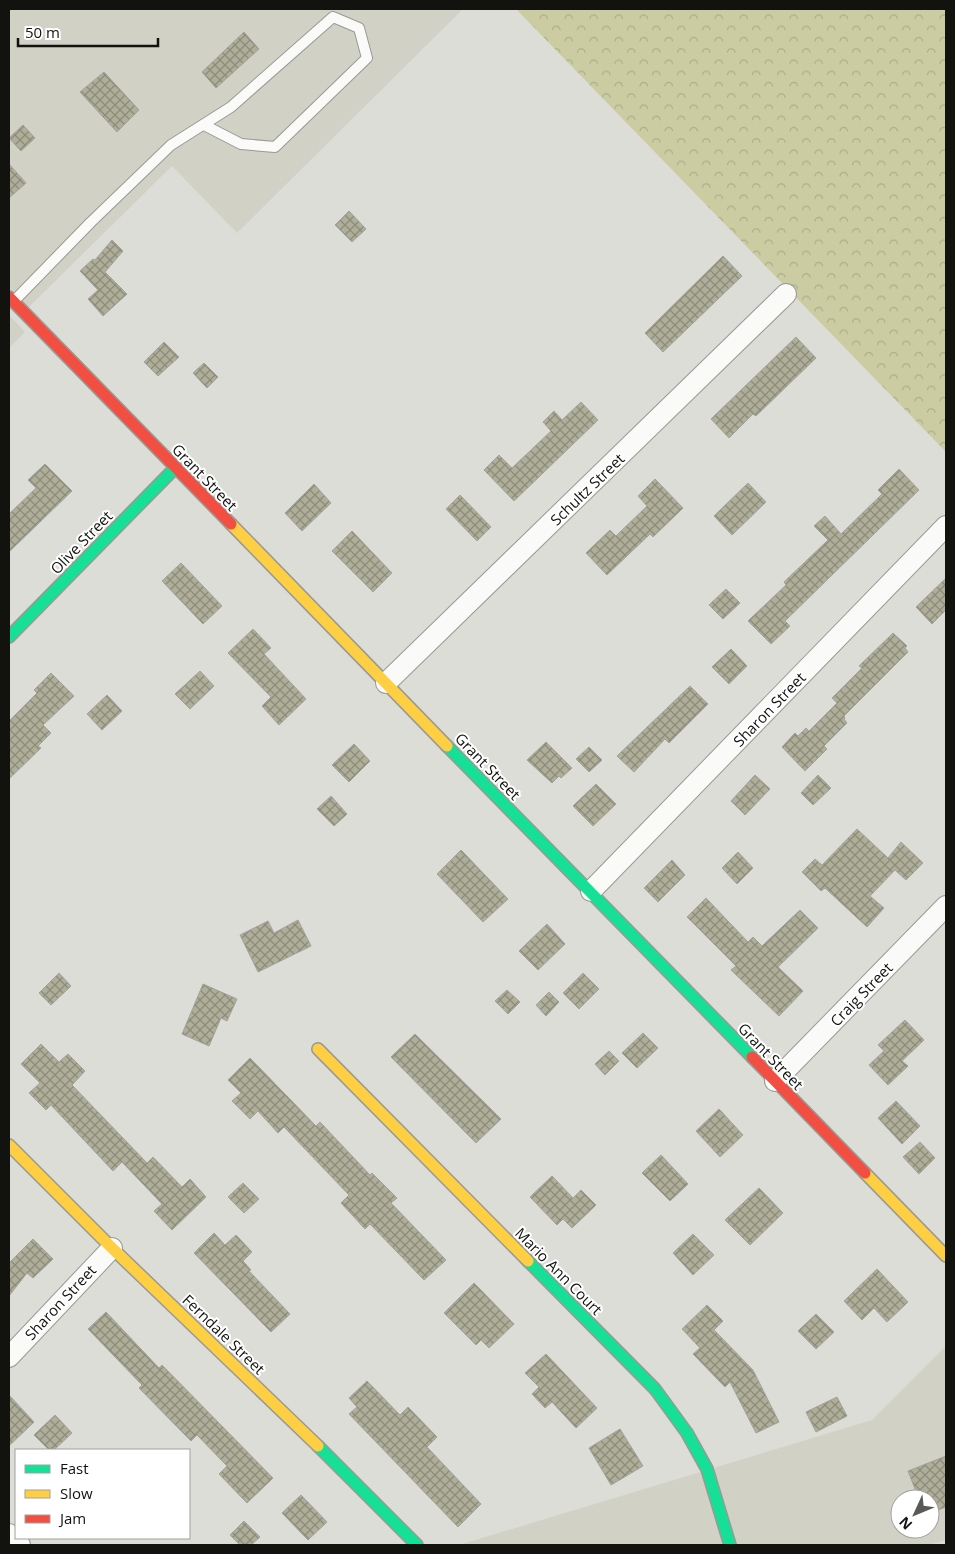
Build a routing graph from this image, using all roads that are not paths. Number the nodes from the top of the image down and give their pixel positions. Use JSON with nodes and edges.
{"nodes":[{"id":1,"x":204,"y":125,"type":"junction"},
{"id":2,"x":786,"y":294,"type":"dead end"},
{"id":3,"x":11,"y":300,"type":"edge"},
{"id":4,"x":175,"y":468,"type":"junction"},
{"id":5,"x":946,"y":526,"type":"edge"},
{"id":6,"x":9,"y":637,"type":"edge"},
{"id":7,"x":386,"y":683,"type":"junction"},
{"id":8,"x":591,"y":891,"type":"junction"},
{"id":9,"x":946,"y":906,"type":"edge"},
{"id":10,"x":318,"y":1049,"type":"dead end"},
{"id":11,"x":776,"y":1081,"type":"junction"},
{"id":12,"x":9,"y":1145,"type":"edge"},
{"id":13,"x":112,"y":1248,"type":"junction"},
{"id":14,"x":946,"y":1256,"type":"edge"},
{"id":15,"x":9,"y":1357,"type":"edge"},
{"id":16,"x":9,"y":1534,"type":"edge"},
{"id":17,"x":20,"y":1545,"type":"edge"},
{"id":18,"x":417,"y":1545,"type":"edge"},
{"id":19,"x":730,"y":1545,"type":"edge"}],
"edges":[{"from":1,"to":1,"type":"lane"},
{"from":1,"to":3,"type":"lane"},
{"from":2,"to":7,"type":"street","name":"Schultz Street"},
{"from":3,"to":4,"type":"street","name":"Grant Street"},
{"from":4,"to":6,"type":"street","name":"Olive Street"},
{"from":4,"to":7,"type":"street","name":"Grant Street"},
{"from":5,"to":8,"type":"street","name":"Sharon Street"},
{"from":7,"to":8,"type":"street","name":"Grant Street"},
{"from":8,"to":11,"type":"street","name":"Grant Street"},
{"from":9,"to":11,"type":"street","name":"Craig Street"},
{"from":10,"to":19,"type":"street","name":"Mario Ann Court"},
{"from":11,"to":14,"type":"street","name":"Grant Street"},
{"from":12,"to":13,"type":"street","name":"Ferndale Street"},
{"from":13,"to":15,"type":"street","name":"Sharon Street"},
{"from":13,"to":18,"type":"street","name":"Ferndale Street"},
{"from":16,"to":17,"type":"street"}]}
